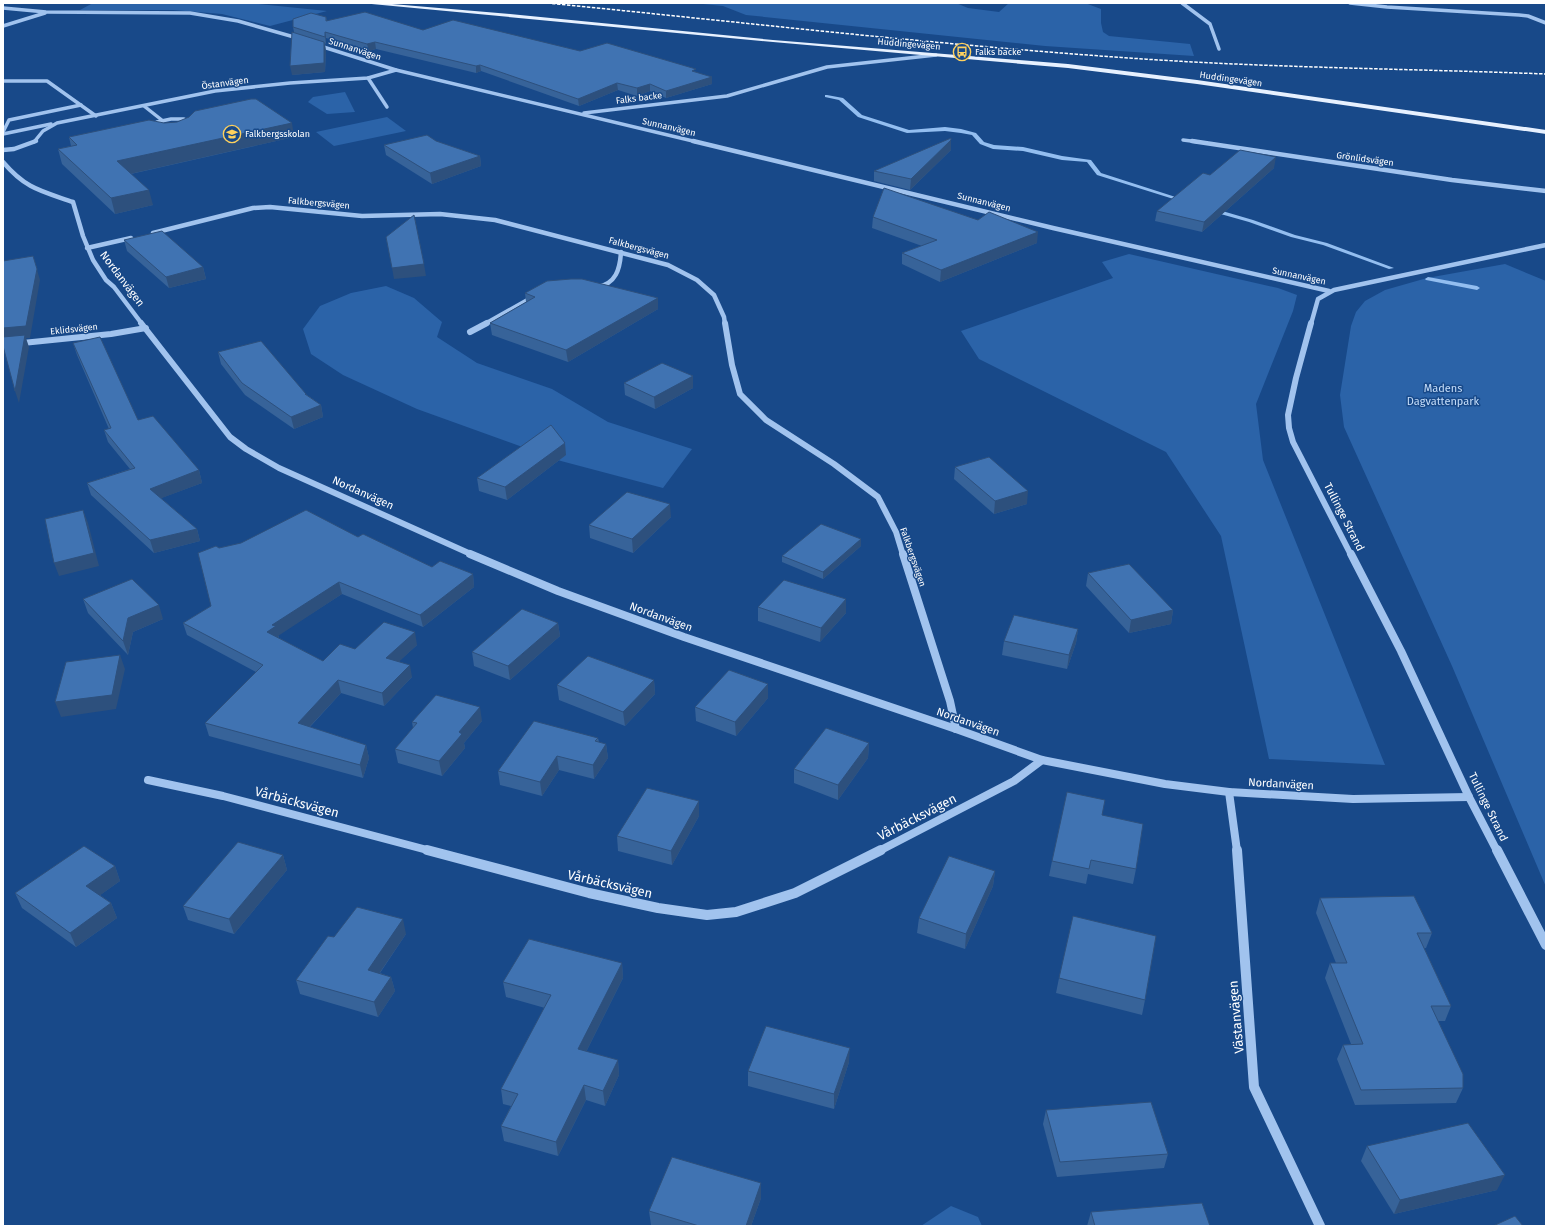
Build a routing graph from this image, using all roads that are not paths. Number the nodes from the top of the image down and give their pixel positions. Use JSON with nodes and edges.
{"nodes":[{"id":1,"x":363,"y":3,"type":"edge"},
{"id":2,"x":1182,"y":3,"type":"edge"},
{"id":3,"x":1350,"y":3,"type":"edge"},
{"id":4,"x":3,"y":8,"type":"edge"},
{"id":5,"x":49,"y":12,"type":"junction"},
{"id":6,"x":1546,"y":23,"type":"edge"},
{"id":7,"x":3,"y":26,"type":"edge"},
{"id":8,"x":305,"y":41,"type":"edge"},
{"id":9,"x":313,"y":43,"type":"edge"},
{"id":10,"x":1219,"y":48,"type":"dead end"},
{"id":11,"x":936,"y":55,"type":"junction"},
{"id":12,"x":396,"y":70,"type":"junction"},
{"id":13,"x":368,"y":78,"type":"junction"},
{"id":14,"x":3,"y":81,"type":"edge"},
{"id":15,"x":81,"y":105,"type":"junction"},
{"id":16,"x":144,"y":106,"type":"junction"},
{"id":17,"x":387,"y":107,"type":"dead end"},
{"id":18,"x":580,"y":114,"type":"junction"},
{"id":19,"x":96,"y":116,"type":"junction"},
{"id":20,"x":163,"y":121,"type":"junction"},
{"id":21,"x":57,"y":123,"type":"junction"},
{"id":22,"x":1546,"y":132,"type":"edge"},
{"id":23,"x":3,"y":133,"type":"edge"},
{"id":24,"x":1183,"y":140,"type":"dead end"},
{"id":25,"x":3,"y":150,"type":"edge"},
{"id":26,"x":3,"y":162,"type":"edge"},
{"id":27,"x":1546,"y":191,"type":"edge"},
{"id":28,"x":149,"y":234,"type":"edge"},
{"id":29,"x":134,"y":238,"type":"edge"},
{"id":30,"x":1546,"y":245,"type":"edge"},
{"id":31,"x":87,"y":248,"type":"junction"},
{"id":32,"x":621,"y":252,"type":"junction"},
{"id":33,"x":593,"y":287,"type":"edge"},
{"id":34,"x":1329,"y":291,"type":"junction"},
{"id":35,"x":540,"y":293,"type":"edge"},
{"id":36,"x":146,"y":328,"type":"junction"},
{"id":37,"x":470,"y":332,"type":"dead end"},
{"id":38,"x":3,"y":344,"type":"edge"},
{"id":39,"x":956,"y":729,"type":"junction"},
{"id":40,"x":1042,"y":760,"type":"junction"},
{"id":41,"x":148,"y":780,"type":"dead end"},
{"id":42,"x":1229,"y":792,"type":"junction"},
{"id":43,"x":1469,"y":796,"type":"junction"},
{"id":44,"x":1546,"y":945,"type":"edge"},
{"id":45,"x":1320,"y":1226,"type":"edge"}],
"edges":[{"from":1,"to":11,"type":"main road","name":"Huddingevägen"},
{"from":2,"to":10,"type":"street"},
{"from":3,"to":6,"type":"street"},
{"from":4,"to":5,"type":"street"},
{"from":5,"to":7,"type":"street"},
{"from":5,"to":8,"type":"street"},
{"from":9,"to":12,"type":"street","name":"Sunnanvägen"},
{"from":11,"to":18,"type":"street","name":"Falks backe"},
{"from":11,"to":22,"type":"main road","name":"Huddingevägen"},
{"from":12,"to":13,"type":"street","name":"Östanvägen"},
{"from":12,"to":18,"type":"street","name":"Sunnanvägen"},
{"from":13,"to":16,"type":"street","name":"Östanvägen"},
{"from":13,"to":17,"type":"street"},
{"from":14,"to":15,"type":"street"},
{"from":15,"to":19,"type":"street"},
{"from":15,"to":23,"type":"street"},
{"from":16,"to":19,"type":"street","name":"Östanvägen"},
{"from":16,"to":20,"type":"street"},
{"from":18,"to":34,"type":"street","name":"Sunnanvägen"},
{"from":19,"to":21,"type":"street","name":"Östanvägen"},
{"from":20,"to":20,"type":"street"},
{"from":21,"to":23,"type":"street","name":"Östanvägen"},
{"from":21,"to":25,"type":"street","name":"Östanvägen"},
{"from":24,"to":27,"type":"street","name":"Grönlidsvägen"},
{"from":26,"to":31,"type":"street","name":"Nordanvägen"},
{"from":28,"to":32,"type":"street","name":"Falkbergsvägen"},
{"from":29,"to":31,"type":"street"},
{"from":30,"to":34,"type":"street"},
{"from":31,"to":36,"type":"street","name":"Nordanvägen"},
{"from":32,"to":33,"type":"street"},
{"from":32,"to":39,"type":"street","name":"Falkbergsvägen"},
{"from":34,"to":43,"type":"street","name":"Tullinge Strand"},
{"from":35,"to":37,"type":"street"},
{"from":36,"to":38,"type":"street","name":"Eklidsvägen"},
{"from":36,"to":39,"type":"street","name":"Nordanvägen"},
{"from":39,"to":40,"type":"street","name":"Nordanvägen"},
{"from":40,"to":41,"type":"street","name":"Vårbäcksvägen"},
{"from":40,"to":42,"type":"street","name":"Nordanvägen"},
{"from":42,"to":43,"type":"street","name":"Nordanvägen"},
{"from":42,"to":45,"type":"street","name":"Västanvägen"},
{"from":43,"to":44,"type":"street","name":"Tullinge Strand"}]}
